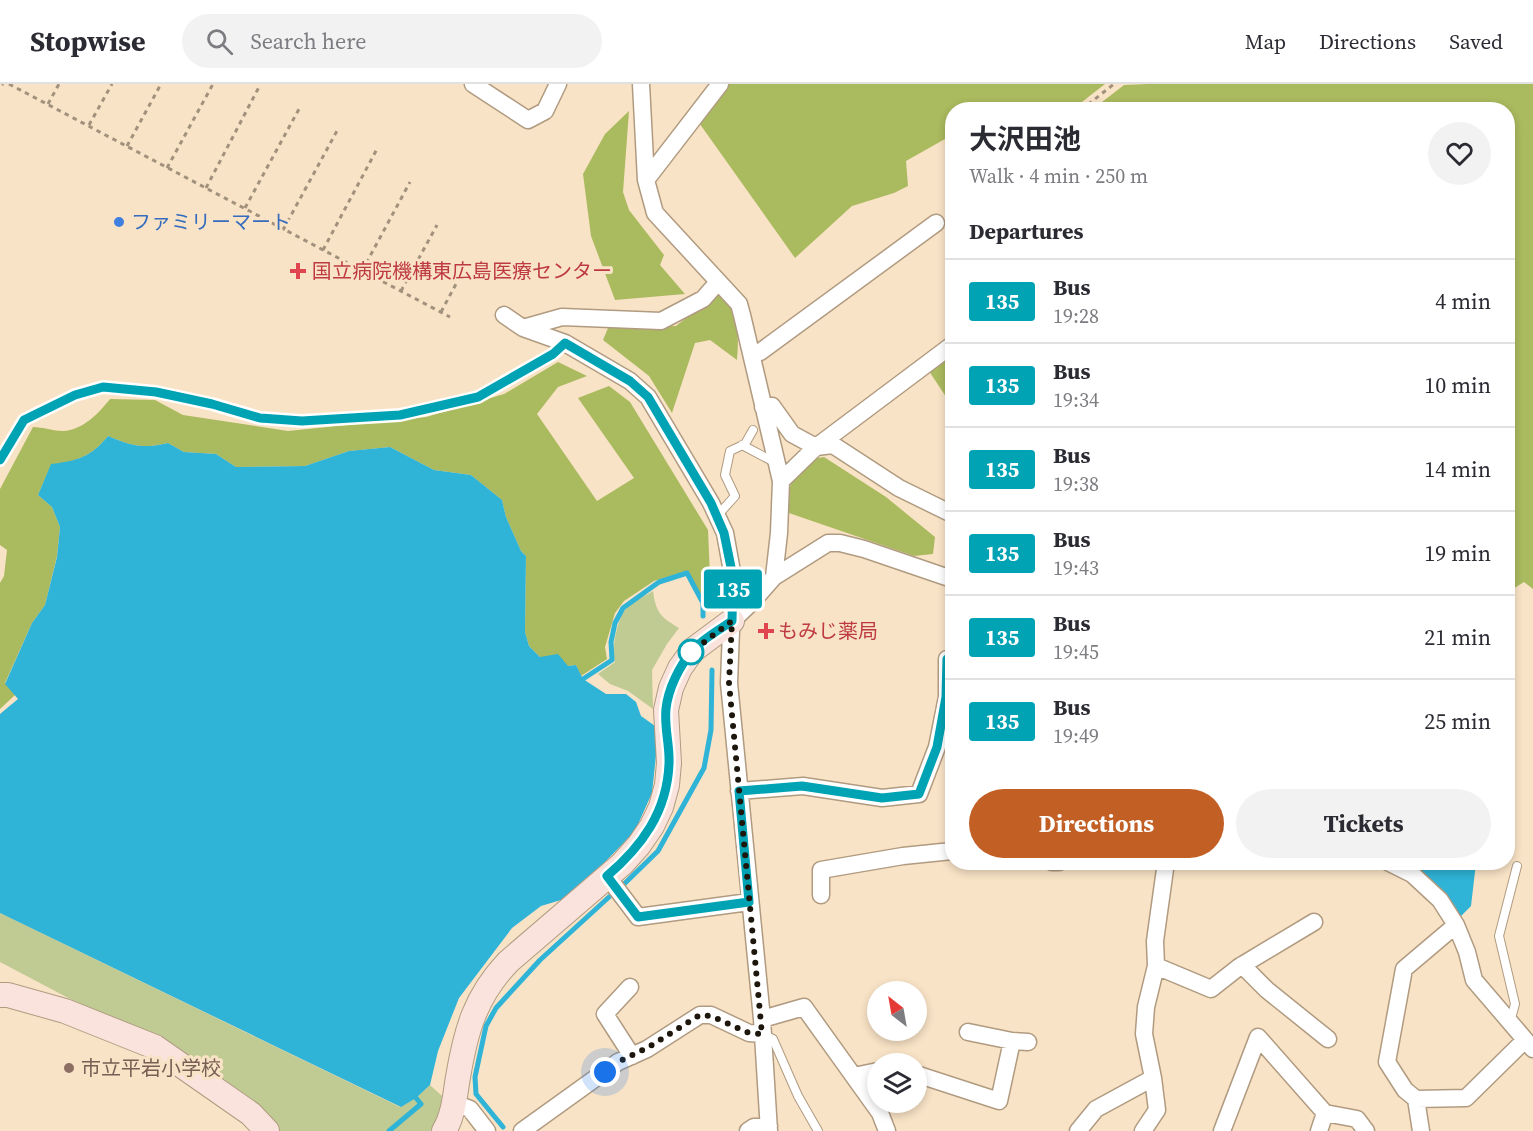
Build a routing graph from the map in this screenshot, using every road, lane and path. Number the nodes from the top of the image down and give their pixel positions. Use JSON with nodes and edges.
{"nodes":[{"id":1,"x":9,"y":84,"type":"edge"},
{"id":2,"x":59,"y":84,"type":"edge"},
{"id":3,"x":112,"y":84,"type":"edge"},
{"id":4,"x":160,"y":84,"type":"edge"},
{"id":5,"x":213,"y":84,"type":"edge"},
{"id":6,"x":473,"y":84,"type":"edge"},
{"id":7,"x":558,"y":84,"type":"edge"},
{"id":8,"x":641,"y":84,"type":"edge"},
{"id":9,"x":720,"y":84,"type":"edge"},
{"id":10,"x":1114,"y":84,"type":"edge"},
{"id":11,"x":259,"y":87,"type":"dead end"},
{"id":12,"x":1091,"y":102,"type":"edge"},
{"id":13,"x":48,"y":104,"type":"junction"},
{"id":14,"x":299,"y":109,"type":"dead end"},
{"id":15,"x":89,"y":125,"type":"junction"},
{"id":16,"x":338,"y":129,"type":"dead end"},
{"id":17,"x":127,"y":146,"type":"junction"},
{"id":18,"x":376,"y":149,"type":"dead end"},
{"id":19,"x":166,"y":168,"type":"junction"},
{"id":20,"x":646,"y":180,"type":"junction"},
{"id":21,"x":410,"y":182,"type":"dead end"},
{"id":22,"x":206,"y":188,"type":"junction"},
{"id":23,"x":244,"y":208,"type":"junction"},
{"id":24,"x":936,"y":223,"type":"dead end"},
{"id":25,"x":436,"y":225,"type":"dead end"},
{"id":26,"x":283,"y":230,"type":"junction"},
{"id":27,"x":323,"y":250,"type":"junction"},
{"id":28,"x":464,"y":268,"type":"dead end"},
{"id":29,"x":362,"y":271,"type":"junction"},
{"id":30,"x":718,"y":282,"type":"junction"},
{"id":31,"x":401,"y":291,"type":"junction"},
{"id":32,"x":441,"y":312,"type":"junction"},
{"id":33,"x":504,"y":315,"type":"dead end"},
{"id":34,"x":450,"y":317,"type":"dead end"},
{"id":35,"x":524,"y":327,"type":"junction"},
{"id":36,"x":565,"y":343,"type":"junction"},
{"id":37,"x":945,"y":350,"type":"edge"},
{"id":38,"x":751,"y":352,"type":"junction"},
{"id":39,"x":763,"y":407,"type":"junction"},
{"id":40,"x":753,"y":430,"type":"dead end"},
{"id":41,"x":742,"y":445,"type":"junction"},
{"id":42,"x":816,"y":447,"type":"junction"},
{"id":43,"x":0,"y":460,"type":"edge"},
{"id":44,"x":777,"y":464,"type":"junction"},
{"id":45,"x":781,"y":481,"type":"junction"},
{"id":46,"x":945,"y":511,"type":"edge"},
{"id":47,"x":717,"y":516,"type":"junction"},
{"id":48,"x":774,"y":577,"type":"junction"},
{"id":49,"x":945,"y":577,"type":"edge"},
{"id":50,"x":732,"y":621,"type":"junction"},
{"id":51,"x":945,"y":747,"type":"edge"},
{"id":52,"x":739,"y":791,"type":"junction"},
{"id":53,"x":945,"y":852,"type":"edge"},
{"id":54,"x":1517,"y":867,"type":"dead end"},
{"id":55,"x":1165,"y":870,"type":"edge"},
{"id":56,"x":1404,"y":870,"type":"edge"},
{"id":57,"x":607,"y":876,"type":"junction"},
{"id":58,"x":821,"y":895,"type":"dead end"},
{"id":59,"x":749,"y":902,"type":"junction"},
{"id":60,"x":1314,"y":922,"type":"dead end"},
{"id":61,"x":1456,"y":925,"type":"junction"},
{"id":62,"x":1242,"y":965,"type":"junction"},
{"id":63,"x":1156,"y":966,"type":"junction"},
{"id":64,"x":630,"y":987,"type":"dead end"},
{"id":65,"x":3,"y":992,"type":"edge"},
{"id":66,"x":1509,"y":1022,"type":"junction"},
{"id":67,"x":762,"y":1027,"type":"junction"},
{"id":68,"x":968,"y":1032,"type":"dead end"},
{"id":69,"x":1328,"y":1038,"type":"dead end"},
{"id":70,"x":1529,"y":1044,"type":"edge"},
{"id":71,"x":632,"y":1056,"type":"junction"},
{"id":72,"x":867,"y":1073,"type":"edge"},
{"id":73,"x":854,"y":1076,"type":"junction"},
{"id":74,"x":927,"y":1078,"type":"edge"},
{"id":75,"x":1154,"y":1078,"type":"junction"},
{"id":76,"x":1416,"y":1099,"type":"junction"},
{"id":77,"x":454,"y":1103,"type":"junction"},
{"id":78,"x":1325,"y":1113,"type":"junction"},
{"id":79,"x":769,"y":1128,"type":"edge"},
{"id":80,"x":267,"y":1131,"type":"edge"},
{"id":81,"x":444,"y":1131,"type":"edge"},
{"id":82,"x":487,"y":1131,"type":"edge"},
{"id":83,"x":522,"y":1131,"type":"edge"},
{"id":84,"x":748,"y":1131,"type":"edge"},
{"id":85,"x":818,"y":1131,"type":"edge"},
{"id":86,"x":887,"y":1131,"type":"edge"},
{"id":87,"x":1078,"y":1131,"type":"edge"},
{"id":88,"x":1143,"y":1131,"type":"edge"},
{"id":89,"x":1222,"y":1131,"type":"edge"},
{"id":90,"x":1319,"y":1131,"type":"edge"},
{"id":91,"x":1366,"y":1131,"type":"edge"},
{"id":92,"x":1421,"y":1131,"type":"edge"}],
"edges":[{"from":1,"to":13,"type":"path"},
{"from":2,"to":13,"type":"path"},
{"from":3,"to":15,"type":"path"},
{"from":4,"to":17,"type":"path"},
{"from":5,"to":19,"type":"path"},
{"from":6,"to":7,"type":"street"},
{"from":8,"to":20,"type":"street"},
{"from":9,"to":20,"type":"street"},
{"from":10,"to":12,"type":"path"},
{"from":11,"to":22,"type":"path"},
{"from":13,"to":15,"type":"path"},
{"from":14,"to":23,"type":"path"},
{"from":15,"to":17,"type":"path"},
{"from":16,"to":26,"type":"path"},
{"from":17,"to":19,"type":"path"},
{"from":18,"to":27,"type":"path"},
{"from":19,"to":22,"type":"path"},
{"from":20,"to":30,"type":"street"},
{"from":21,"to":29,"type":"path"},
{"from":22,"to":23,"type":"path"},
{"from":23,"to":26,"type":"path"},
{"from":24,"to":38,"type":"street"},
{"from":25,"to":31,"type":"path"},
{"from":26,"to":27,"type":"path"},
{"from":27,"to":29,"type":"path"},
{"from":28,"to":32,"type":"path"},
{"from":29,"to":31,"type":"path"},
{"from":30,"to":35,"type":"street"},
{"from":30,"to":38,"type":"street"},
{"from":31,"to":32,"type":"path"},
{"from":32,"to":34,"type":"path"},
{"from":33,"to":35,"type":"street"},
{"from":35,"to":36,"type":"street"},
{"from":36,"to":43,"type":"lane"},
{"from":36,"to":47,"type":"street"},
{"from":37,"to":42,"type":"street"},
{"from":38,"to":39,"type":"street"},
{"from":39,"to":42,"type":"street"},
{"from":39,"to":44,"type":"street"},
{"from":40,"to":41,"type":"lane"},
{"from":41,"to":44,"type":"lane"},
{"from":41,"to":47,"type":"lane"},
{"from":42,"to":45,"type":"street"},
{"from":42,"to":46,"type":"street"},
{"from":44,"to":45,"type":"street"},
{"from":45,"to":48,"type":"street"},
{"from":47,"to":50,"type":"street"},
{"from":48,"to":49,"type":"street"},
{"from":48,"to":50,"type":"street"},
{"from":50,"to":52,"type":"street"},
{"from":50,"to":57,"type":"street"},
{"from":51,"to":52,"type":"street"},
{"from":52,"to":59,"type":"street"},
{"from":53,"to":58,"type":"street"},
{"from":54,"to":66,"type":"lane"},
{"from":55,"to":63,"type":"street"},
{"from":56,"to":61,"type":"street"},
{"from":57,"to":59,"type":"street"},
{"from":57,"to":77,"type":"street"},
{"from":59,"to":67,"type":"street"},
{"from":60,"to":62,"type":"street"},
{"from":61,"to":66,"type":"street"},
{"from":61,"to":76,"type":"street"},
{"from":62,"to":63,"type":"street"},
{"from":62,"to":69,"type":"street"},
{"from":63,"to":75,"type":"street"},
{"from":64,"to":71,"type":"street"},
{"from":65,"to":80,"type":"street"},
{"from":66,"to":70,"type":"street"},
{"from":67,"to":71,"type":"street"},
{"from":67,"to":73,"type":"street"},
{"from":67,"to":79,"type":"street"},
{"from":67,"to":85,"type":"lane"},
{"from":68,"to":74,"type":"street"},
{"from":70,"to":76,"type":"street"},
{"from":71,"to":83,"type":"street"},
{"from":72,"to":73,"type":"street"},
{"from":73,"to":86,"type":"street"},
{"from":75,"to":87,"type":"street"},
{"from":75,"to":88,"type":"street"},
{"from":76,"to":92,"type":"street"},
{"from":77,"to":81,"type":"street"},
{"from":77,"to":82,"type":"street"},
{"from":78,"to":89,"type":"street"},
{"from":78,"to":90,"type":"street"},
{"from":78,"to":91,"type":"street"},
{"from":79,"to":84,"type":"street"}]}
